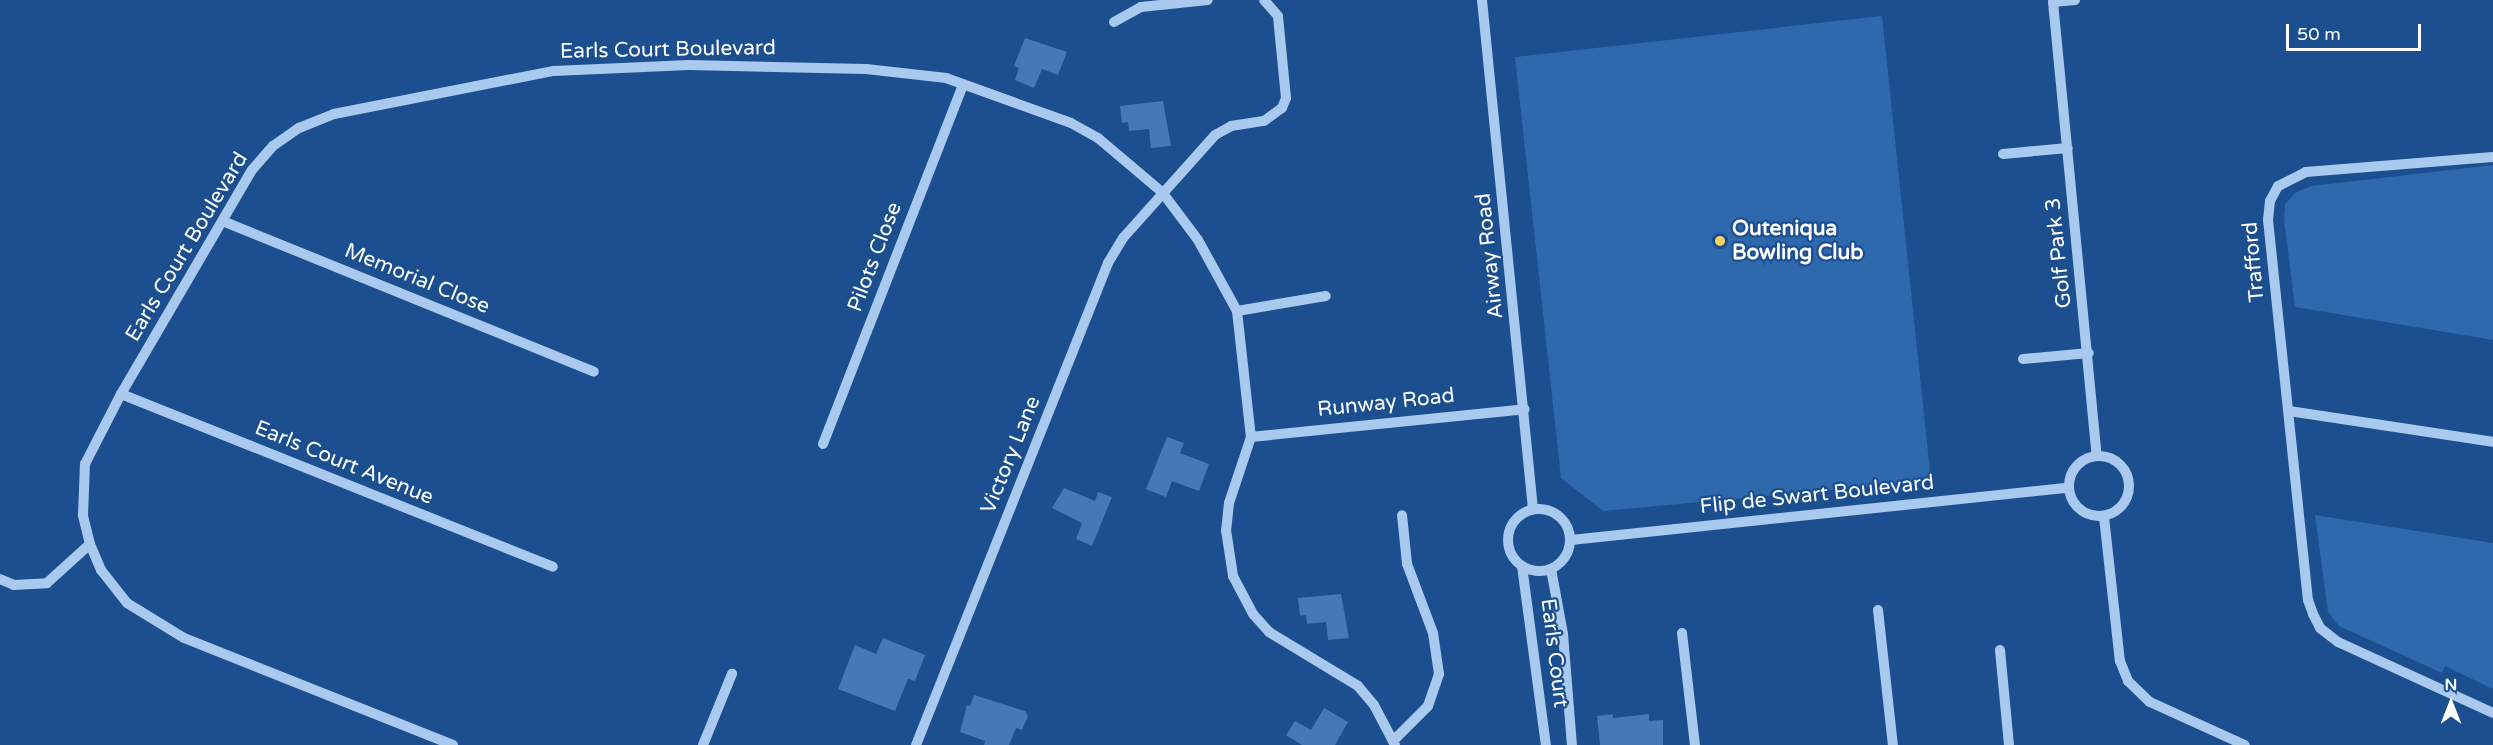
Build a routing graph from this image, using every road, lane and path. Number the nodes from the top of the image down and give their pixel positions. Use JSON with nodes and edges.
{"nodes":[{"id":1,"x":1208,"y":0,"type":"edge"},
{"id":2,"x":1264,"y":0,"type":"edge"},
{"id":3,"x":1482,"y":0,"type":"edge"},
{"id":4,"x":2075,"y":0,"type":"edge"},
{"id":5,"x":2053,"y":1,"type":"edge"},
{"id":6,"x":1114,"y":22,"type":"dead end"},
{"id":7,"x":963,"y":84,"type":"junction"},
{"id":8,"x":2068,"y":148,"type":"junction"},
{"id":9,"x":2003,"y":154,"type":"dead end"},
{"id":10,"x":2493,"y":157,"type":"edge"},
{"id":11,"x":1162,"y":192,"type":"junction"},
{"id":12,"x":225,"y":222,"type":"junction"},
{"id":13,"x":1326,"y":296,"type":"dead end"},
{"id":14,"x":1237,"y":312,"type":"junction"},
{"id":15,"x":2089,"y":353,"type":"junction"},
{"id":16,"x":2023,"y":359,"type":"dead end"},
{"id":17,"x":594,"y":372,"type":"dead end"},
{"id":18,"x":121,"y":394,"type":"junction"},
{"id":19,"x":1526,"y":409,"type":"junction"},
{"id":20,"x":2289,"y":411,"type":"junction"},
{"id":21,"x":1251,"y":437,"type":"junction"},
{"id":22,"x":2493,"y":442,"type":"edge"},
{"id":23,"x":823,"y":444,"type":"dead end"},
{"id":24,"x":2097,"y":455,"type":"junction"},
{"id":25,"x":2067,"y":488,"type":"junction"},
{"id":26,"x":1533,"y":509,"type":"junction"},
{"id":27,"x":1402,"y":515,"type":"dead end"},
{"id":28,"x":2104,"y":517,"type":"junction"},
{"id":29,"x":1570,"y":540,"type":"junction"},
{"id":30,"x":90,"y":544,"type":"junction"},
{"id":31,"x":1522,"y":566,"type":"junction"},
{"id":32,"x":553,"y":567,"type":"dead end"},
{"id":33,"x":1551,"y":569,"type":"junction"},
{"id":34,"x":0,"y":579,"type":"edge"},
{"id":35,"x":1878,"y":610,"type":"dead end"},
{"id":36,"x":1682,"y":633,"type":"dead end"},
{"id":37,"x":2000,"y":650,"type":"dead end"},
{"id":38,"x":732,"y":674,"type":"dead end"},
{"id":39,"x":2493,"y":713,"type":"edge"},
{"id":40,"x":1394,"y":743,"type":"edge"},
{"id":41,"x":453,"y":745,"type":"edge"},
{"id":42,"x":704,"y":745,"type":"edge"},
{"id":43,"x":916,"y":745,"type":"edge"},
{"id":44,"x":1546,"y":745,"type":"edge"},
{"id":45,"x":1572,"y":745,"type":"edge"},
{"id":46,"x":1695,"y":745,"type":"edge"},
{"id":47,"x":1893,"y":745,"type":"edge"},
{"id":48,"x":2009,"y":745,"type":"edge"},
{"id":49,"x":2245,"y":745,"type":"edge"}],
"edges":[{"from":1,"to":6,"type":"street"},
{"from":2,"to":11,"type":"street","name":"Victory Lane"},
{"from":3,"to":19,"type":"street","name":"Airway Road"},
{"from":4,"to":5,"type":"street","name":"Golf Park 3"},
{"from":5,"to":8,"type":"street","name":"Golf Park 3"},
{"from":7,"to":11,"type":"street","name":"Earls Court Boulevard"},
{"from":7,"to":12,"type":"street","name":"Earls Court Boulevard"},
{"from":7,"to":23,"type":"street","name":"Pilots Close"},
{"from":8,"to":9,"type":"street"},
{"from":8,"to":15,"type":"street","name":"Golf Park 3"},
{"from":10,"to":20,"type":"street","name":"Trafford"},
{"from":11,"to":14,"type":"street","name":"Earls Court Boulevard"},
{"from":11,"to":43,"type":"street","name":"Victory Lane"},
{"from":12,"to":17,"type":"street","name":"Memorial Close"},
{"from":12,"to":18,"type":"street","name":"Earls Court Boulevard"},
{"from":13,"to":14,"type":"street"},
{"from":14,"to":21,"type":"street","name":"Earls Court Boulevard"},
{"from":15,"to":16,"type":"street"},
{"from":15,"to":24,"type":"street","name":"Golf Park 3"},
{"from":18,"to":30,"type":"street","name":"Earls Court Boulevard"},
{"from":18,"to":32,"type":"street","name":"Earls Court Avenue"},
{"from":19,"to":21,"type":"street","name":"Runway Road"},
{"from":19,"to":26,"type":"street","name":"Airway Road"},
{"from":20,"to":22,"type":"street"},
{"from":20,"to":39,"type":"street","name":"Trafford"},
{"from":21,"to":40,"type":"street","name":"Earls Court Boulevard"},
{"from":24,"to":25,"type":"street"},
{"from":24,"to":28,"type":"street"},
{"from":25,"to":28,"type":"street"},
{"from":25,"to":29,"type":"street","name":"Flip de Swart Boulevard"},
{"from":26,"to":29,"type":"street"},
{"from":26,"to":31,"type":"street"},
{"from":27,"to":40,"type":"street"},
{"from":28,"to":49,"type":"street"},
{"from":29,"to":33,"type":"street"},
{"from":30,"to":34,"type":"street"},
{"from":30,"to":41,"type":"street","name":"Earls Court Boulevard"},
{"from":31,"to":33,"type":"street"},
{"from":31,"to":44,"type":"street","name":"Earls Court"},
{"from":33,"to":45,"type":"street","name":"Earls Court"},
{"from":35,"to":47,"type":"street"},
{"from":36,"to":46,"type":"street"},
{"from":37,"to":48,"type":"street"},
{"from":38,"to":42,"type":"street"}]}
